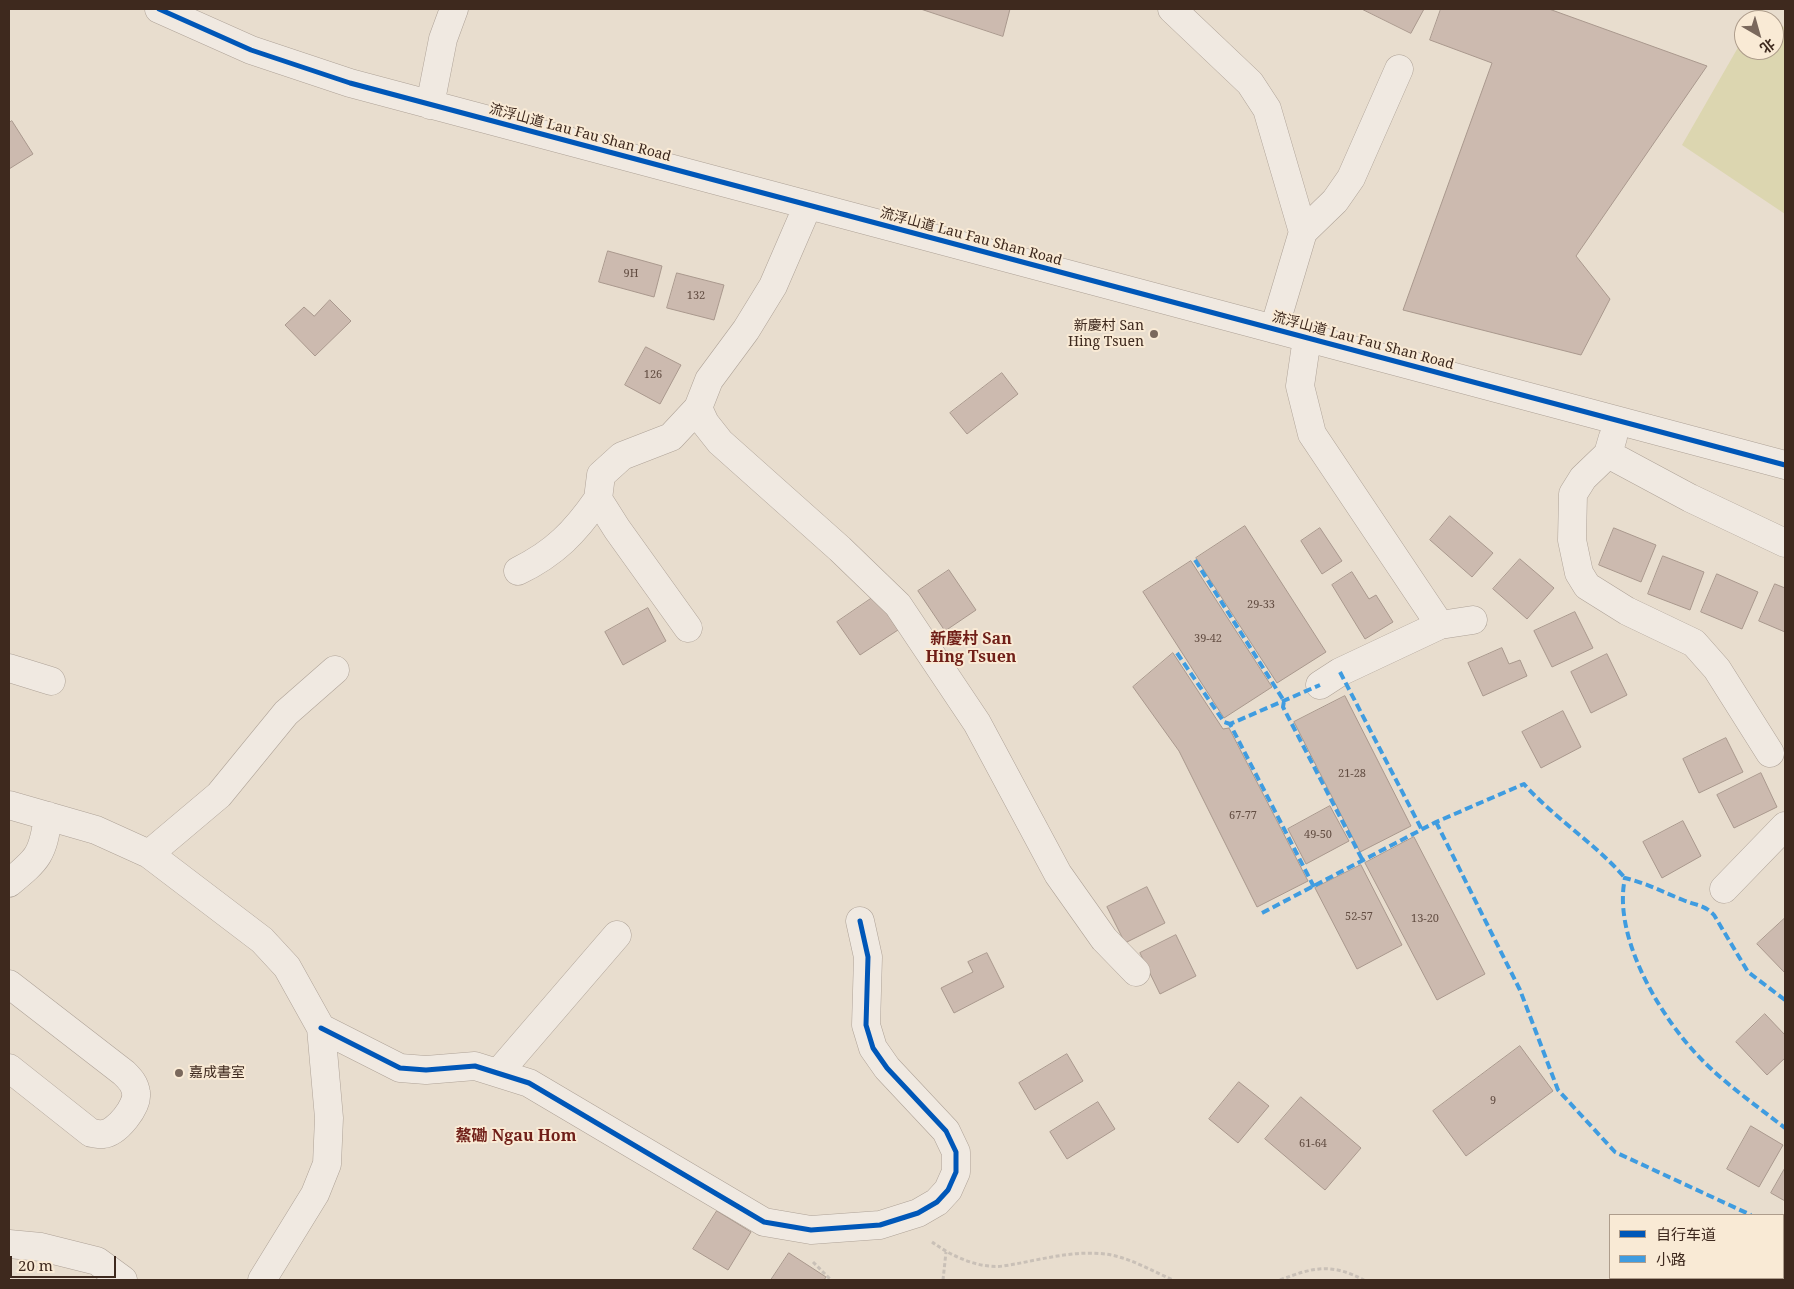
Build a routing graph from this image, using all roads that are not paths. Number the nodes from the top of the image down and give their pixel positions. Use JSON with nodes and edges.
{"nodes":[{"id":1,"x":159,"y":9,"type":"edge"},
{"id":2,"x":454,"y":9,"type":"edge"},
{"id":3,"x":1172,"y":9,"type":"edge"},
{"id":4,"x":1398,"y":69,"type":"dead end"},
{"id":5,"x":430,"y":104,"type":"junction"},
{"id":6,"x":808,"y":205,"type":"junction"},
{"id":7,"x":1304,"y":232,"type":"junction"},
{"id":8,"x":1274,"y":329,"type":"junction"},
{"id":9,"x":1307,"y":338,"type":"junction"},
{"id":10,"x":698,"y":408,"type":"junction"},
{"id":11,"x":1618,"y":421,"type":"junction"},
{"id":12,"x":1608,"y":454,"type":"junction"},
{"id":13,"x":1785,"y":465,"type":"edge"},
{"id":14,"x":598,"y":499,"type":"junction"},
{"id":15,"x":1785,"y":543,"type":"edge"},
{"id":16,"x":518,"y":571,"type":"dead end"},
{"id":17,"x":1473,"y":620,"type":"dead end"},
{"id":18,"x":1440,"y":625,"type":"junction"},
{"id":19,"x":688,"y":628,"type":"dead end"},
{"id":20,"x":9,"y":668,"type":"edge"},
{"id":21,"x":335,"y":670,"type":"dead end"},
{"id":22,"x":51,"y":680,"type":"dead end"},
{"id":23,"x":1320,"y":685,"type":"dead end"},
{"id":24,"x":1770,"y":753,"type":"dead end"},
{"id":25,"x":9,"y":805,"type":"edge"},
{"id":26,"x":48,"y":816,"type":"junction"},
{"id":27,"x":1785,"y":826,"type":"edge"},
{"id":28,"x":149,"y":854,"type":"junction"},
{"id":29,"x":9,"y":883,"type":"edge"},
{"id":30,"x":1724,"y":889,"type":"dead end"},
{"id":31,"x":860,"y":921,"type":"dead end"},
{"id":32,"x":617,"y":935,"type":"dead end"},
{"id":33,"x":1136,"y":972,"type":"dead end"},
{"id":34,"x":9,"y":984,"type":"edge"},
{"id":35,"x":321,"y":1028,"type":"junction"},
{"id":36,"x":9,"y":1068,"type":"edge"},
{"id":37,"x":499,"y":1072,"type":"junction"},
{"id":38,"x":9,"y":1244,"type":"edge"},
{"id":39,"x":124,"y":1280,"type":"edge"},
{"id":40,"x":262,"y":1280,"type":"edge"}],
"edges":[{"from":1,"to":5,"type":"street","name":"流浮山道 Lau Fau Shan Road"},
{"from":2,"to":5,"type":"street"},
{"from":3,"to":7,"type":"street"},
{"from":4,"to":7,"type":"street"},
{"from":5,"to":6,"type":"street","name":"流浮山道 Lau Fau Shan Road"},
{"from":6,"to":8,"type":"street","name":"流浮山道 Lau Fau Shan Road"},
{"from":6,"to":10,"type":"street"},
{"from":7,"to":8,"type":"street"},
{"from":8,"to":9,"type":"street","name":"流浮山道 Lau Fau Shan Road"},
{"from":9,"to":11,"type":"street","name":"流浮山道 Lau Fau Shan Road"},
{"from":9,"to":18,"type":"street"},
{"from":10,"to":14,"type":"street"},
{"from":10,"to":33,"type":"street"},
{"from":11,"to":12,"type":"street"},
{"from":11,"to":13,"type":"street","name":"流浮山道 Lau Fau Shan Road"},
{"from":12,"to":15,"type":"street"},
{"from":12,"to":24,"type":"street"},
{"from":14,"to":16,"type":"street"},
{"from":14,"to":19,"type":"street"},
{"from":17,"to":18,"type":"street"},
{"from":18,"to":23,"type":"street"},
{"from":20,"to":22,"type":"street"},
{"from":21,"to":28,"type":"street"},
{"from":25,"to":26,"type":"street"},
{"from":26,"to":28,"type":"street"},
{"from":26,"to":29,"type":"street"},
{"from":27,"to":30,"type":"street"},
{"from":28,"to":35,"type":"street"},
{"from":31,"to":37,"type":"street"},
{"from":32,"to":37,"type":"street"},
{"from":34,"to":36,"type":"street"},
{"from":35,"to":37,"type":"street"},
{"from":35,"to":40,"type":"street"},
{"from":38,"to":39,"type":"street"}]}
